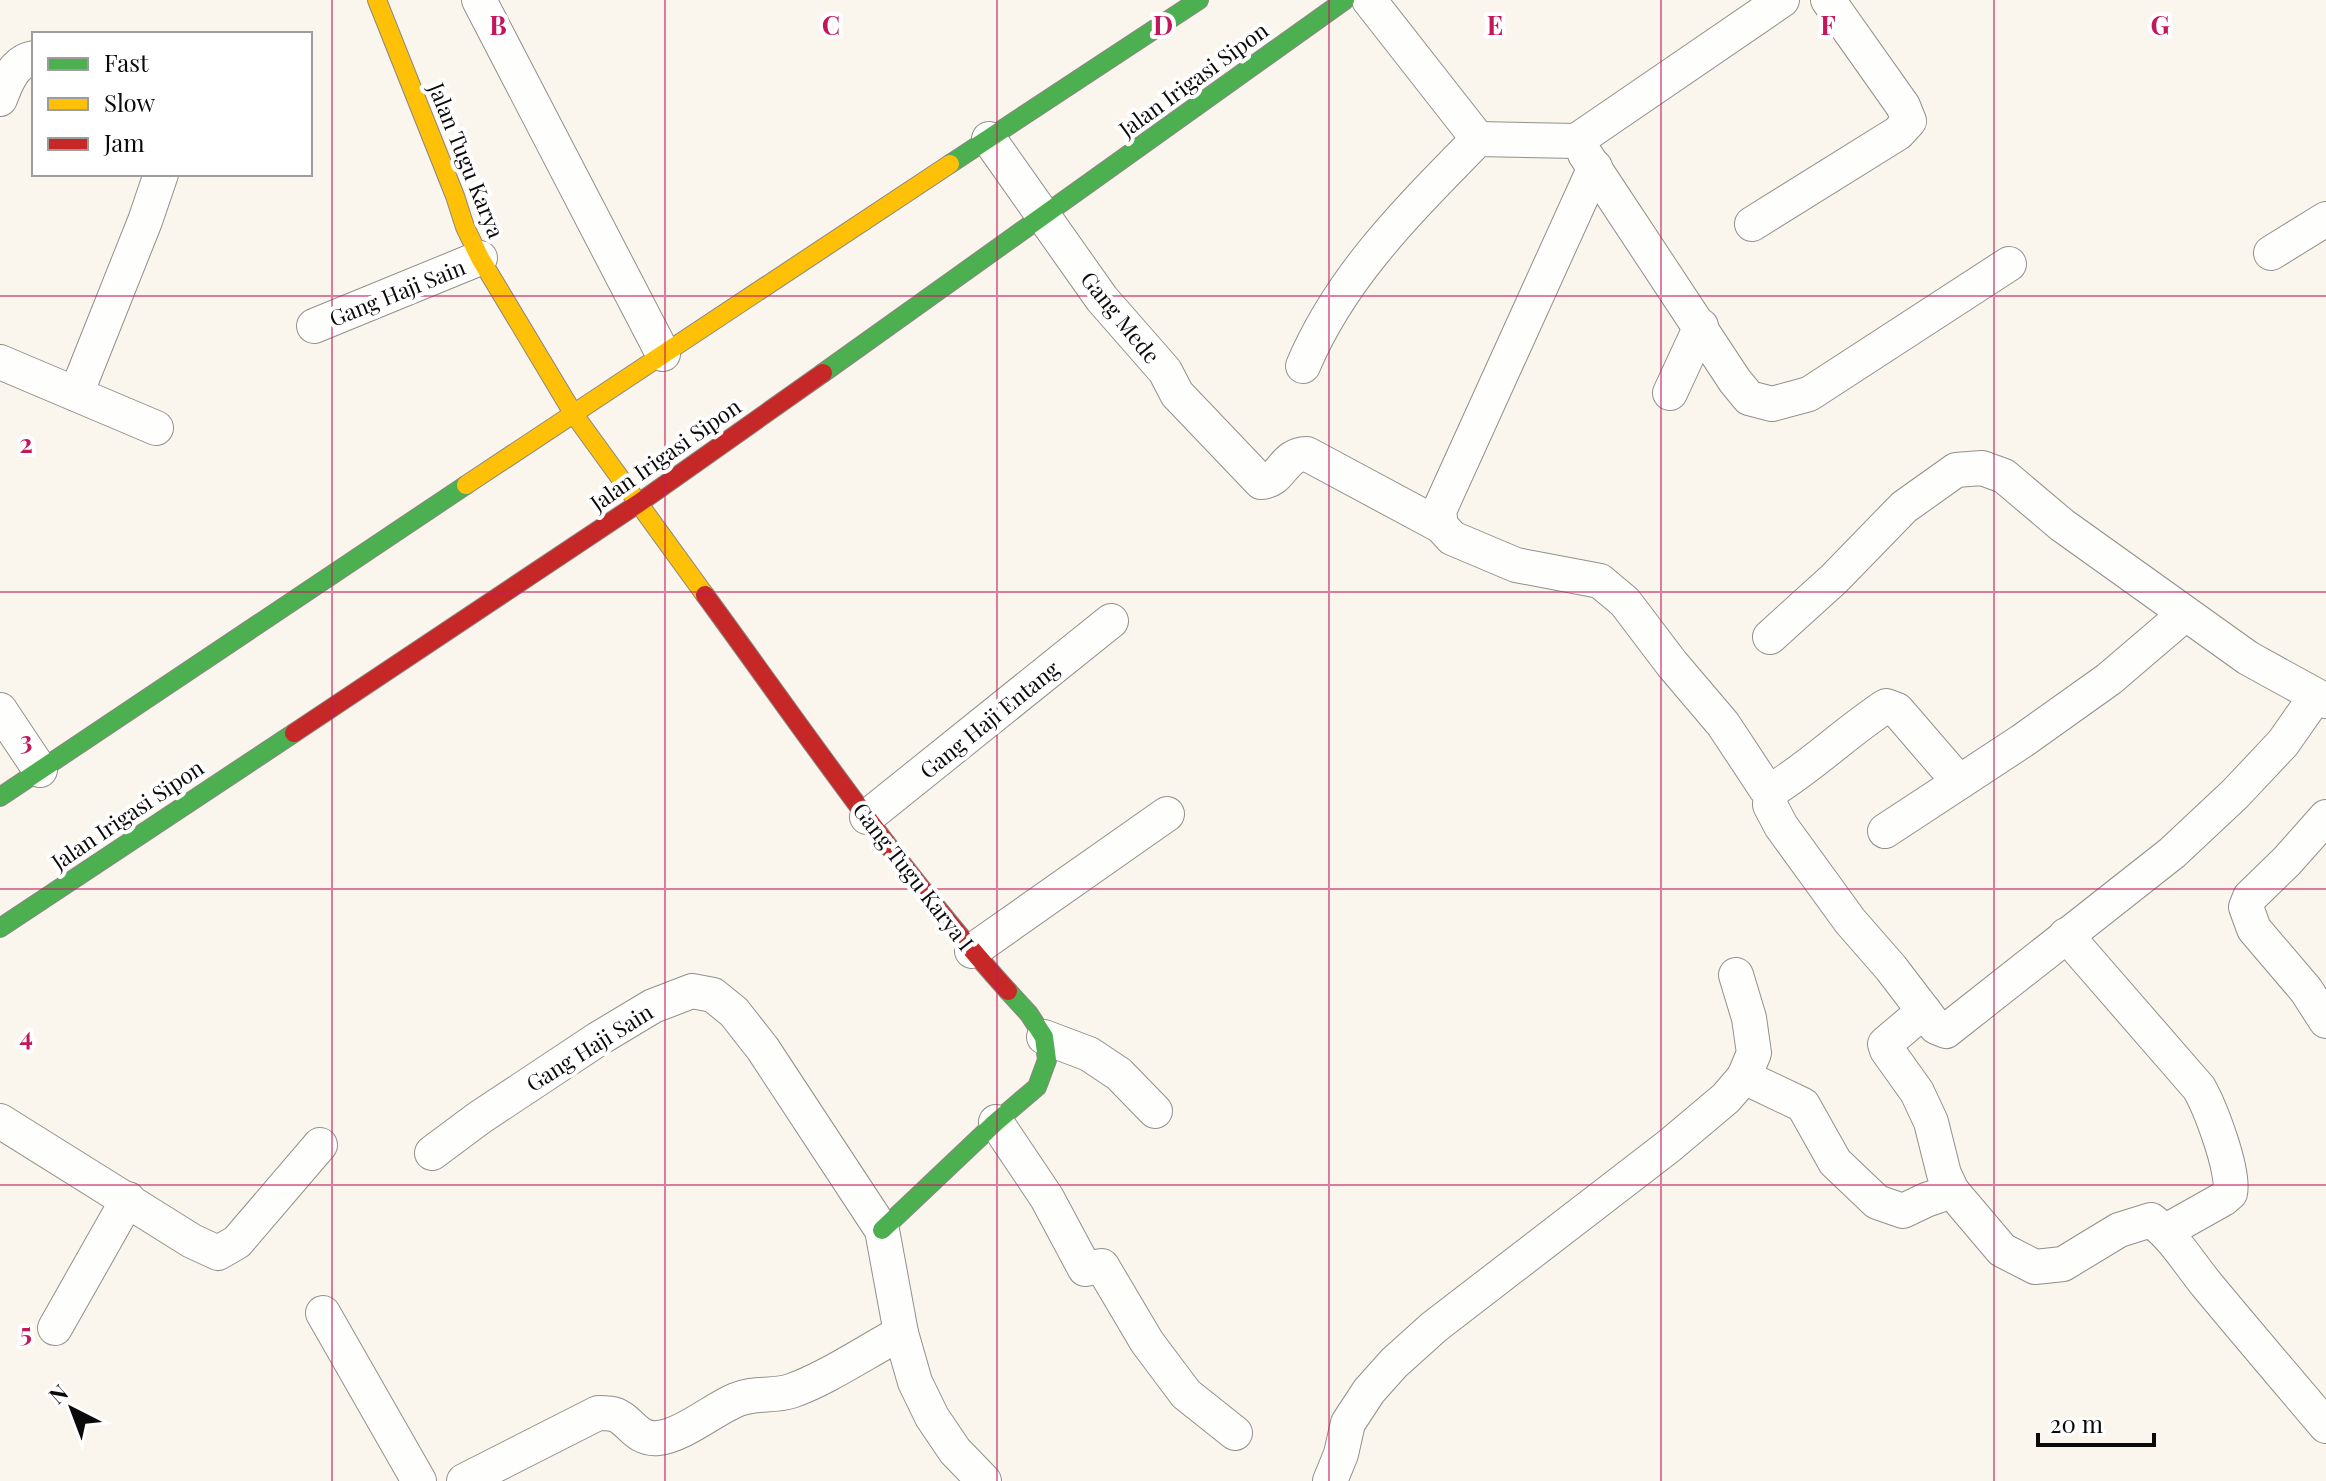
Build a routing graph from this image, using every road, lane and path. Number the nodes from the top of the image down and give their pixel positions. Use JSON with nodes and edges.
{"nodes":[{"id":1,"x":377,"y":0,"type":"edge"},
{"id":2,"x":479,"y":0,"type":"edge"},
{"id":3,"x":1199,"y":0,"type":"edge"},
{"id":4,"x":1345,"y":0,"type":"edge"},
{"id":5,"x":1369,"y":0,"type":"edge"},
{"id":6,"x":1782,"y":0,"type":"edge"},
{"id":7,"x":1828,"y":0,"type":"edge"},
{"id":8,"x":32,"y":58,"type":"edge"},
{"id":9,"x":0,"y":99,"type":"edge"},
{"id":10,"x":1478,"y":139,"type":"junction"},
{"id":11,"x":996,"y":149,"type":"junction"},
{"id":12,"x":1585,"y":154,"type":"junction"},
{"id":13,"x":160,"y":176,"type":"edge"},
{"id":14,"x":1037,"y":205,"type":"junction"},
{"id":15,"x":2326,"y":219,"type":"edge"},
{"id":16,"x":1752,"y":224,"type":"dead end"},
{"id":17,"x":2271,"y":253,"type":"dead end"},
{"id":18,"x":480,"y":258,"type":"junction"},
{"id":19,"x":2009,"y":264,"type":"dead end"},
{"id":20,"x":314,"y":326,"type":"dead end"},
{"id":21,"x":1701,"y":326,"type":"junction"},
{"id":22,"x":663,"y":354,"type":"junction"},
{"id":23,"x":0,"y":362,"type":"edge"},
{"id":24,"x":1303,"y":366,"type":"dead end"},
{"id":25,"x":1670,"y":393,"type":"dead end"},
{"id":26,"x":76,"y":394,"type":"junction"},
{"id":27,"x":578,"y":420,"type":"junction"},
{"id":28,"x":156,"y":428,"type":"dead end"},
{"id":29,"x":633,"y":495,"type":"junction"},
{"id":30,"x":1441,"y":526,"type":"junction"},
{"id":31,"x":2185,"y":614,"type":"junction"},
{"id":32,"x":1111,"y":621,"type":"dead end"},
{"id":33,"x":1770,"y":637,"type":"dead end"},
{"id":34,"x":2321,"y":698,"type":"edge"},
{"id":35,"x":0,"y":710,"type":"edge"},
{"id":36,"x":40,"y":770,"type":"junction"},
{"id":37,"x":1959,"y":782,"type":"junction"},
{"id":38,"x":1771,"y":791,"type":"junction"},
{"id":39,"x":0,"y":797,"type":"edge"},
{"id":40,"x":1167,"y":814,"type":"dead end"},
{"id":41,"x":867,"y":817,"type":"junction"},
{"id":42,"x":2326,"y":817,"type":"edge"},
{"id":43,"x":1885,"y":831,"type":"dead end"},
{"id":44,"x":0,"y":928,"type":"edge"},
{"id":45,"x":2066,"y":935,"type":"junction"},
{"id":46,"x":972,"y":951,"type":"junction"},
{"id":47,"x":1736,"y":975,"type":"dead end"},
{"id":48,"x":1924,"y":1011,"type":"junction"},
{"id":49,"x":2326,"y":1021,"type":"edge"},
{"id":50,"x":1044,"y":1037,"type":"junction"},
{"id":51,"x":1744,"y":1077,"type":"junction"},
{"id":52,"x":1155,"y":1111,"type":"dead end"},
{"id":53,"x":0,"y":1121,"type":"edge"},
{"id":54,"x":996,"y":1122,"type":"junction"},
{"id":55,"x":320,"y":1145,"type":"dead end"},
{"id":56,"x":432,"y":1153,"type":"dead end"},
{"id":57,"x":1952,"y":1191,"type":"junction"},
{"id":58,"x":128,"y":1199,"type":"junction"},
{"id":59,"x":882,"y":1230,"type":"junction"},
{"id":60,"x":2166,"y":1231,"type":"junction"},
{"id":61,"x":323,"y":1313,"type":"dead end"},
{"id":62,"x":55,"y":1328,"type":"dead end"},
{"id":63,"x":901,"y":1333,"type":"junction"},
{"id":64,"x":2326,"y":1426,"type":"edge"},
{"id":65,"x":1235,"y":1433,"type":"dead end"},
{"id":66,"x":419,"y":1481,"type":"edge"},
{"id":67,"x":464,"y":1481,"type":"edge"},
{"id":68,"x":984,"y":1481,"type":"edge"},
{"id":69,"x":1330,"y":1481,"type":"edge"}],
"edges":[{"from":1,"to":18,"type":"street","name":"Jalan Tugu Karya"},
{"from":2,"to":22,"type":"street"},
{"from":3,"to":11,"type":"street"},
{"from":4,"to":14,"type":"street","name":"Jalan Irigasi Sipon"},
{"from":5,"to":10,"type":"street"},
{"from":6,"to":12,"type":"street"},
{"from":7,"to":16,"type":"street"},
{"from":8,"to":9,"type":"street"},
{"from":10,"to":12,"type":"street"},
{"from":10,"to":24,"type":"street"},
{"from":11,"to":14,"type":"street","name":"Gang Mede"},
{"from":11,"to":22,"type":"street"},
{"from":12,"to":21,"type":"street"},
{"from":12,"to":30,"type":"street"},
{"from":13,"to":26,"type":"street"},
{"from":14,"to":29,"type":"street","name":"Jalan Irigasi Sipon"},
{"from":14,"to":30,"type":"street","name":"Gang Mede"},
{"from":15,"to":17,"type":"street"},
{"from":18,"to":20,"type":"street","name":"Gang Haji Sain"},
{"from":18,"to":27,"type":"street","name":"Jalan Tugu Karya"},
{"from":19,"to":21,"type":"street"},
{"from":21,"to":25,"type":"street"},
{"from":22,"to":27,"type":"street"},
{"from":23,"to":26,"type":"street"},
{"from":26,"to":28,"type":"street"},
{"from":27,"to":29,"type":"street","name":"Gang Tugu Karya I"},
{"from":27,"to":36,"type":"street"},
{"from":29,"to":41,"type":"street","name":"Gang Tugu Karya I"},
{"from":29,"to":44,"type":"street","name":"Jalan Irigasi Sipon"},
{"from":30,"to":38,"type":"street"},
{"from":31,"to":33,"type":"street"},
{"from":31,"to":34,"type":"street"},
{"from":31,"to":37,"type":"street"},
{"from":32,"to":41,"type":"street","name":"Gang Haji Entang"},
{"from":34,"to":45,"type":"street"},
{"from":35,"to":36,"type":"street"},
{"from":36,"to":39,"type":"street"},
{"from":37,"to":38,"type":"street"},
{"from":37,"to":43,"type":"street"},
{"from":38,"to":48,"type":"street"},
{"from":40,"to":46,"type":"street"},
{"from":41,"to":46,"type":"street","name":"Gang Tugu Karya I"},
{"from":42,"to":49,"type":"street"},
{"from":45,"to":48,"type":"street"},
{"from":45,"to":60,"type":"street"},
{"from":46,"to":50,"type":"street","name":"Gang Tugu Karya I"},
{"from":47,"to":51,"type":"street"},
{"from":48,"to":57,"type":"street"},
{"from":50,"to":52,"type":"street"},
{"from":50,"to":54,"type":"street"},
{"from":51,"to":57,"type":"street"},
{"from":51,"to":69,"type":"street"},
{"from":53,"to":58,"type":"street"},
{"from":54,"to":59,"type":"street"},
{"from":54,"to":65,"type":"street"},
{"from":55,"to":58,"type":"street"},
{"from":56,"to":59,"type":"street","name":"Gang Haji Sain"},
{"from":57,"to":60,"type":"street"},
{"from":58,"to":62,"type":"street"},
{"from":59,"to":63,"type":"street"},
{"from":60,"to":64,"type":"street"},
{"from":61,"to":66,"type":"street"},
{"from":63,"to":67,"type":"street"},
{"from":63,"to":68,"type":"street"}]}
